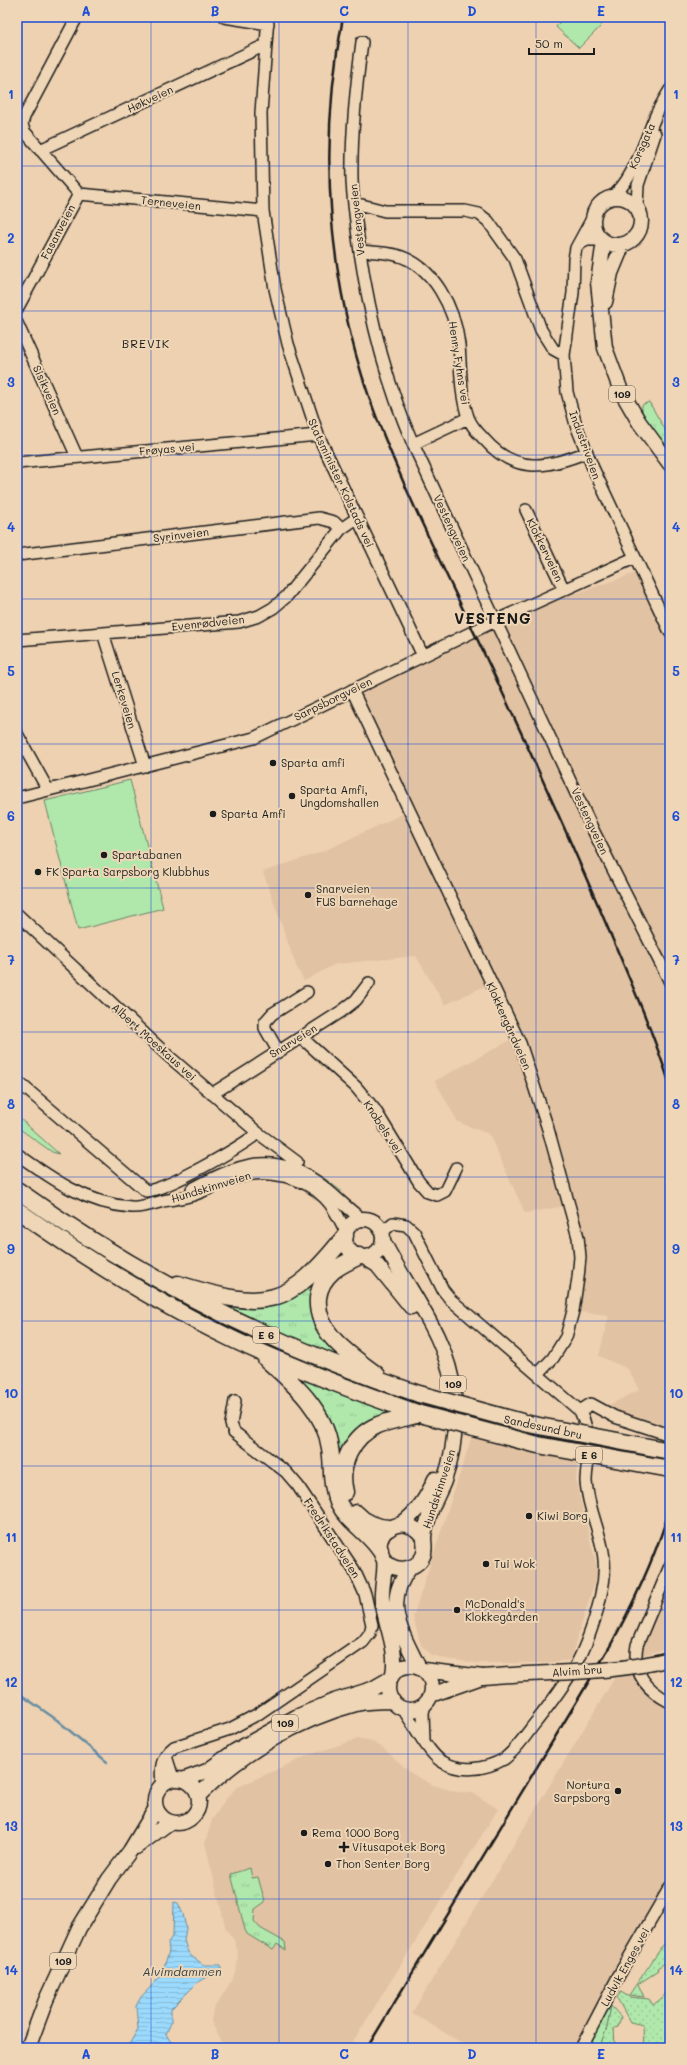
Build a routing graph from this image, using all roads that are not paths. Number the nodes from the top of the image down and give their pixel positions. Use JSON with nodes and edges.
{"nodes":[{"id":1,"x":77,"y":17,"type":"edge"},
{"id":2,"x":224,"y":17,"type":"edge"},
{"id":3,"x":268,"y":21,"type":"edge"},
{"id":4,"x":362,"y":42,"type":"dead end"},
{"id":5,"x":261,"y":47,"type":"dead end"},
{"id":6,"x":670,"y":90,"type":"edge"},
{"id":7,"x":670,"y":104,"type":"edge"},
{"id":8,"x":40,"y":150,"type":"junction"},
{"id":9,"x":79,"y":194,"type":"junction"},
{"id":10,"x":610,"y":198,"type":"junction"},
{"id":11,"x":354,"y":203,"type":"junction"},
{"id":12,"x":637,"y":207,"type":"junction"},
{"id":13,"x":263,"y":212,"type":"junction"},
{"id":14,"x":594,"y":215,"type":"junction"},
{"id":15,"x":604,"y":240,"type":"junction"},
{"id":16,"x":579,"y":244,"type":"junction"},
{"id":17,"x":623,"y":244,"type":"junction"},
{"id":18,"x":360,"y":251,"type":"junction"},
{"id":19,"x":17,"y":309,"type":"edge"},
{"id":20,"x":601,"y":318,"type":"junction"},
{"id":21,"x":17,"y":323,"type":"edge"},
{"id":22,"x":564,"y":355,"type":"junction"},
{"id":23,"x":468,"y":418,"type":"junction"},
{"id":24,"x":318,"y":435,"type":"junction"},
{"id":25,"x":413,"y":444,"type":"junction"},
{"id":26,"x":586,"y":452,"type":"junction"},
{"id":27,"x":77,"y":457,"type":"junction"},
{"id":28,"x":669,"y":462,"type":"edge"},
{"id":29,"x":17,"y":463,"type":"edge"},
{"id":30,"x":526,"y":510,"type":"dead end"},
{"id":31,"x":357,"y":518,"type":"junction"},
{"id":32,"x":341,"y":529,"type":"junction"},
{"id":33,"x":17,"y":555,"type":"edge"},
{"id":34,"x":634,"y":558,"type":"junction"},
{"id":35,"x":564,"y":590,"type":"junction"},
{"id":36,"x":495,"y":621,"type":"junction"},
{"id":37,"x":670,"y":632,"type":"edge"},
{"id":38,"x":103,"y":633,"type":"junction"},
{"id":39,"x":17,"y":640,"type":"edge"},
{"id":40,"x":423,"y":656,"type":"junction"},
{"id":41,"x":352,"y":690,"type":"junction"},
{"id":42,"x":17,"y":734,"type":"edge"},
{"id":43,"x":145,"y":766,"type":"junction"},
{"id":44,"x":48,"y":790,"type":"junction"},
{"id":45,"x":17,"y":798,"type":"edge"},
{"id":46,"x":17,"y":914,"type":"edge"},
{"id":47,"x":670,"y":982,"type":"edge"},
{"id":48,"x":369,"y":983,"type":"dead end"},
{"id":49,"x":307,"y":992,"type":"dead end"},
{"id":50,"x":301,"y":1037,"type":"junction"},
{"id":51,"x":278,"y":1051,"type":"junction"},
{"id":52,"x":17,"y":1081,"type":"edge"},
{"id":53,"x":212,"y":1094,"type":"junction"},
{"id":54,"x":258,"y":1133,"type":"junction"},
{"id":55,"x":17,"y":1154,"type":"edge"},
{"id":56,"x":297,"y":1162,"type":"dead end"},
{"id":57,"x":456,"y":1168,"type":"dead end"},
{"id":58,"x":17,"y":1190,"type":"edge"},
{"id":59,"x":175,"y":1199,"type":"junction"},
{"id":60,"x":17,"y":1210,"type":"edge"},
{"id":61,"x":362,"y":1219,"type":"junction"},
{"id":62,"x":346,"y":1234,"type":"junction"},
{"id":63,"x":382,"y":1236,"type":"junction"},
{"id":64,"x":362,"y":1256,"type":"junction"},
{"id":65,"x":150,"y":1275,"type":"junction"},
{"id":66,"x":256,"y":1350,"type":"junction"},
{"id":67,"x":538,"y":1374,"type":"junction"},
{"id":68,"x":387,"y":1384,"type":"junction"},
{"id":69,"x":235,"y":1401,"type":"dead end"},
{"id":70,"x":580,"y":1411,"type":"junction"},
{"id":71,"x":420,"y":1414,"type":"junction"},
{"id":72,"x":670,"y":1435,"type":"edge"},
{"id":73,"x":670,"y":1451,"type":"edge"},
{"id":74,"x":670,"y":1469,"type":"edge"},
{"id":75,"x":395,"y":1526,"type":"junction"},
{"id":76,"x":424,"y":1539,"type":"junction"},
{"id":77,"x":382,"y":1554,"type":"junction"},
{"id":78,"x":670,"y":1566,"type":"edge"},
{"id":79,"x":410,"y":1568,"type":"junction"},
{"id":80,"x":670,"y":1659,"type":"edge"},
{"id":81,"x":421,"y":1669,"type":"junction"},
{"id":82,"x":392,"y":1676,"type":"junction"},
{"id":83,"x":483,"y":1677,"type":"junction"},
{"id":84,"x":428,"y":1700,"type":"junction"},
{"id":85,"x":670,"y":1702,"type":"edge"},
{"id":86,"x":397,"y":1704,"type":"junction"},
{"id":87,"x":424,"y":1741,"type":"junction"},
{"id":88,"x":173,"y":1780,"type":"junction"},
{"id":89,"x":199,"y":1795,"type":"junction"},
{"id":90,"x":156,"y":1808,"type":"junction"},
{"id":91,"x":170,"y":1822,"type":"junction"},
{"id":92,"x":130,"y":1850,"type":"junction"},
{"id":93,"x":670,"y":1887,"type":"edge"},
{"id":94,"x":28,"y":2048,"type":"edge"},
{"id":95,"x":581,"y":2048,"type":"edge"}],
"edges":[{"from":1,"to":8,"type":"street","name":"Fasanveien"},
{"from":2,"to":3,"type":"street"},
{"from":3,"to":13,"type":"street","name":"Statsminister Kolstads vei"},
{"from":4,"to":11,"type":"street","name":"Vestengveien"},
{"from":5,"to":8,"type":"street","name":"Høkveien"},
{"from":6,"to":10,"type":"street","name":"Korsgata"},
{"from":7,"to":12,"type":"street","name":"Korsgata"},
{"from":8,"to":9,"type":"street","name":"Fasanveien"},
{"from":9,"to":13,"type":"street","name":"Terneveien"},
{"from":9,"to":19,"type":"street","name":"Fasanveien"},
{"from":10,"to":12,"type":"main road"},
{"from":10,"to":14,"type":"main road"},
{"from":11,"to":18,"type":"street","name":"Vestengveien"},
{"from":11,"to":22,"type":"street"},
{"from":12,"to":17,"type":"main road","number":"109"},
{"from":13,"to":24,"type":"street","name":"Statsminister Kolstads vei"},
{"from":14,"to":15,"type":"main road"},
{"from":14,"to":16,"type":"street","name":"Industriveien"},
{"from":15,"to":16,"type":"street"},
{"from":15,"to":17,"type":"main road"},
{"from":15,"to":20,"type":"main road","number":"109"},
{"from":16,"to":22,"type":"street","name":"Industriveien"},
{"from":17,"to":20,"type":"main road","number":"109"},
{"from":18,"to":23,"type":"street","name":"Henry Fyhns vei"},
{"from":18,"to":25,"type":"street","name":"Vestengveien"},
{"from":20,"to":28,"type":"main road","number":"109"},
{"from":21,"to":27,"type":"street","name":"Sisikveien"},
{"from":22,"to":26,"type":"street","name":"Industriveien"},
{"from":23,"to":25,"type":"street"},
{"from":23,"to":26,"type":"street","name":"Henry Fyhns vei"},
{"from":24,"to":27,"type":"street","name":"Frøyas vei"},
{"from":24,"to":31,"type":"street","name":"Statsminister Kolstads vei"},
{"from":25,"to":36,"type":"street","name":"Vestengveien"},
{"from":26,"to":34,"type":"street","name":"Industriveien"},
{"from":27,"to":29,"type":"street","name":"Frøyas vei"},
{"from":30,"to":35,"type":"street","name":"Klokkerveien"},
{"from":31,"to":32,"type":"street","name":"Evenrødveien"},
{"from":31,"to":40,"type":"street","name":"Statsminister Kolstads vei"},
{"from":32,"to":33,"type":"street","name":"Syrinveien"},
{"from":32,"to":38,"type":"street","name":"Evenrødveien"},
{"from":34,"to":35,"type":"street","name":"Sarpsborgveien"},
{"from":34,"to":37,"type":"street","name":"Industriveien"},
{"from":35,"to":36,"type":"street","name":"Sarpsborgveien"},
{"from":36,"to":40,"type":"street","name":"Sarpsborgveien"},
{"from":36,"to":47,"type":"street","name":"Vestengveien"},
{"from":38,"to":39,"type":"street","name":"Evenrødveien"},
{"from":38,"to":43,"type":"street","name":"Lerkeveien"},
{"from":40,"to":41,"type":"street","name":"Sarpsborgveien"},
{"from":41,"to":43,"type":"street","name":"Sarpsborgveien"},
{"from":41,"to":67,"type":"street","name":"Klokkergårdveien"},
{"from":42,"to":44,"type":"street"},
{"from":43,"to":44,"type":"street","name":"Sarpsborgveien"},
{"from":44,"to":45,"type":"street","name":"Sarpsborgveien"},
{"from":46,"to":53,"type":"street","name":"Albert Moeskaus vei"},
{"from":48,"to":50,"type":"street","name":"Snarveien"},
{"from":49,"to":51,"type":"street"},
{"from":50,"to":51,"type":"street","name":"Snarveien"},
{"from":50,"to":57,"type":"street","name":"Knobels vei"},
{"from":51,"to":53,"type":"street","name":"Snarveien"},
{"from":52,"to":54,"type":"street"},
{"from":53,"to":54,"type":"street","name":"Albert Moeskaus vei"},
{"from":54,"to":56,"type":"street","name":"Albert Moeskaus vei"},
{"from":55,"to":59,"type":"street","name":"Hundskinnveien"},
{"from":58,"to":65,"type":"highway","number":"E 6"},
{"from":59,"to":61,"type":"street"},
{"from":59,"to":62,"type":"street","name":"Hundskinnveien"},
{"from":60,"to":66,"type":"highway","number":"E 6"},
{"from":61,"to":62,"type":"main road"},
{"from":61,"to":63,"type":"main road","number":"109"},
{"from":62,"to":64,"type":"main road","number":"109"},
{"from":62,"to":65,"type":"highway","number":"E 6"},
{"from":63,"to":64,"type":"main road"},
{"from":63,"to":67,"type":"street"},
{"from":63,"to":76,"type":"main road","name":"Hundskinnveien","number":"109"},
{"from":64,"to":68,"type":"highway","number":"E 6"},
{"from":64,"to":75,"type":"main road","name":"Hundskinnveien","number":"109"},
{"from":65,"to":68,"type":"highway","number":"E 6"},
{"from":66,"to":71,"type":"highway","number":"E 6"},
{"from":66,"to":77,"type":"highway","number":"E 6"},
{"from":67,"to":70,"type":"street"},
{"from":68,"to":73,"type":"highway","name":"Sandesund bru","number":"E 6","bridge":true},
{"from":69,"to":88,"type":"street","name":"Fredrikstadveien"},
{"from":70,"to":72,"type":"street"},
{"from":70,"to":87,"type":"street"},
{"from":71,"to":74,"type":"highway","name":"Sandesund bru","number":"E 6","bridge":true},
{"from":71,"to":75,"type":"highway","number":"E 6"},
{"from":75,"to":76,"type":"main road"},
{"from":75,"to":77,"type":"main road","number":"109"},
{"from":76,"to":79,"type":"main road","number":"109"},
{"from":77,"to":79,"type":"main road"},
{"from":77,"to":82,"type":"main road","number":"109"},
{"from":78,"to":85,"type":"street"},
{"from":79,"to":81,"type":"main road","number":"109"},
{"from":80,"to":83,"type":"main road","name":"Alvim bru","number":"109","bridge":true},
{"from":81,"to":82,"type":"main road","number":"109"},
{"from":81,"to":83,"type":"main road","number":"109"},
{"from":81,"to":84,"type":"main road","number":"109"},
{"from":82,"to":86,"type":"main road","number":"109"},
{"from":82,"to":88,"type":"main road","number":"109"},
{"from":83,"to":84,"type":"main road","number":"109"},
{"from":84,"to":86,"type":"main road","number":"109"},
{"from":84,"to":87,"type":"street"},
{"from":86,"to":87,"type":"street"},
{"from":86,"to":89,"type":"main road","number":"109"},
{"from":88,"to":89,"type":"main road"},
{"from":88,"to":90,"type":"main road","number":"109"},
{"from":89,"to":91,"type":"main road","number":"109"},
{"from":90,"to":91,"type":"main road"},
{"from":90,"to":92,"type":"main road","number":"109"},
{"from":91,"to":92,"type":"main road","number":"109"},
{"from":92,"to":94,"type":"main road","number":"109"},
{"from":93,"to":95,"type":"street","name":"Ludvik Enges vei"}]}
